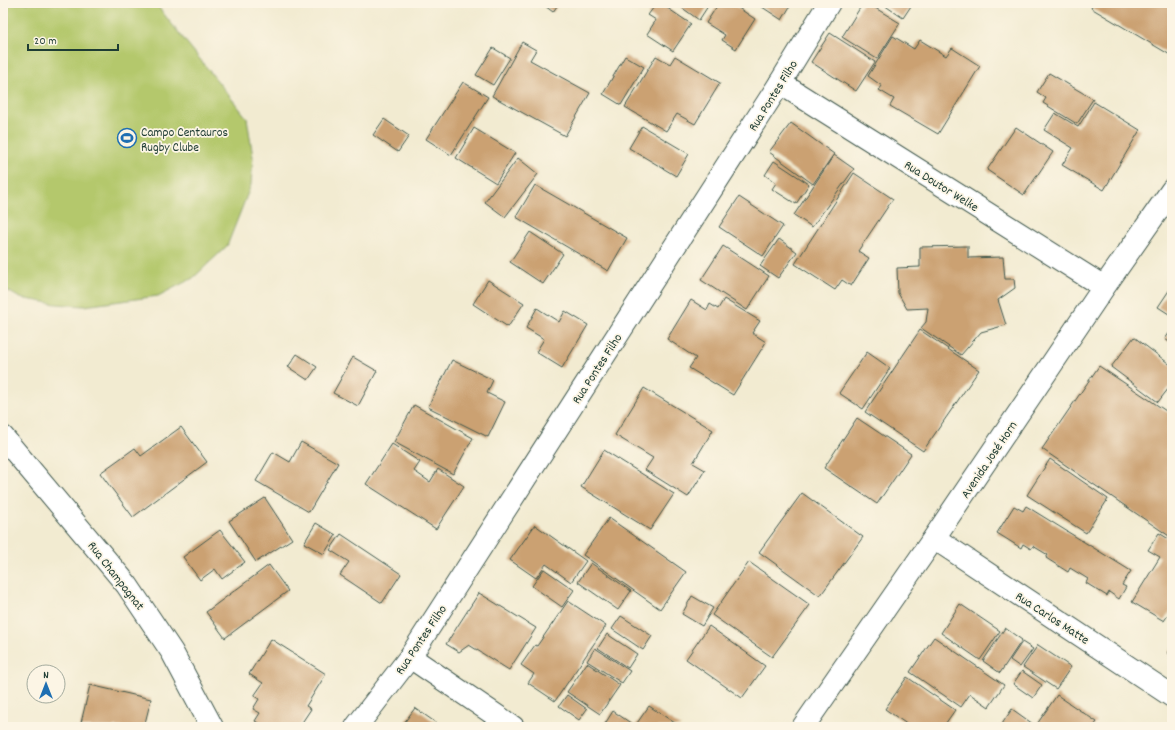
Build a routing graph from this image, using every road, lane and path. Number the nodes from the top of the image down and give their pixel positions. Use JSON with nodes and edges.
{"nodes":[{"id":1,"x":829,"y":3,"type":"edge"},
{"id":2,"x":780,"y":83,"type":"junction"},
{"id":3,"x":1172,"y":190,"type":"edge"},
{"id":4,"x":1104,"y":287,"type":"junction"},
{"id":5,"x":3,"y":436,"type":"edge"},
{"id":6,"x":934,"y":538,"type":"junction"},
{"id":7,"x":410,"y":657,"type":"junction"},
{"id":8,"x":1172,"y":696,"type":"edge"},
{"id":9,"x":212,"y":727,"type":"edge"},
{"id":10,"x":356,"y":727,"type":"edge"},
{"id":11,"x":512,"y":727,"type":"edge"},
{"id":12,"x":804,"y":727,"type":"edge"}],
"edges":[{"from":1,"to":2,"type":"street","name":"Rua Pontes Filho"},
{"from":2,"to":4,"type":"street","name":"Rua Doutor Welke"},
{"from":2,"to":7,"type":"street","name":"Rua Pontes Filho"},
{"from":3,"to":4,"type":"street","name":"Avenida José Horn"},
{"from":4,"to":6,"type":"street","name":"Avenida José Horn"},
{"from":5,"to":9,"type":"street","name":"Rua Champagnat"},
{"from":6,"to":8,"type":"street","name":"Rua Carlos Matte"},
{"from":6,"to":12,"type":"street","name":"Avenida José Horn"},
{"from":7,"to":10,"type":"street","name":"Rua Pontes Filho"},
{"from":7,"to":11,"type":"street"}]}
